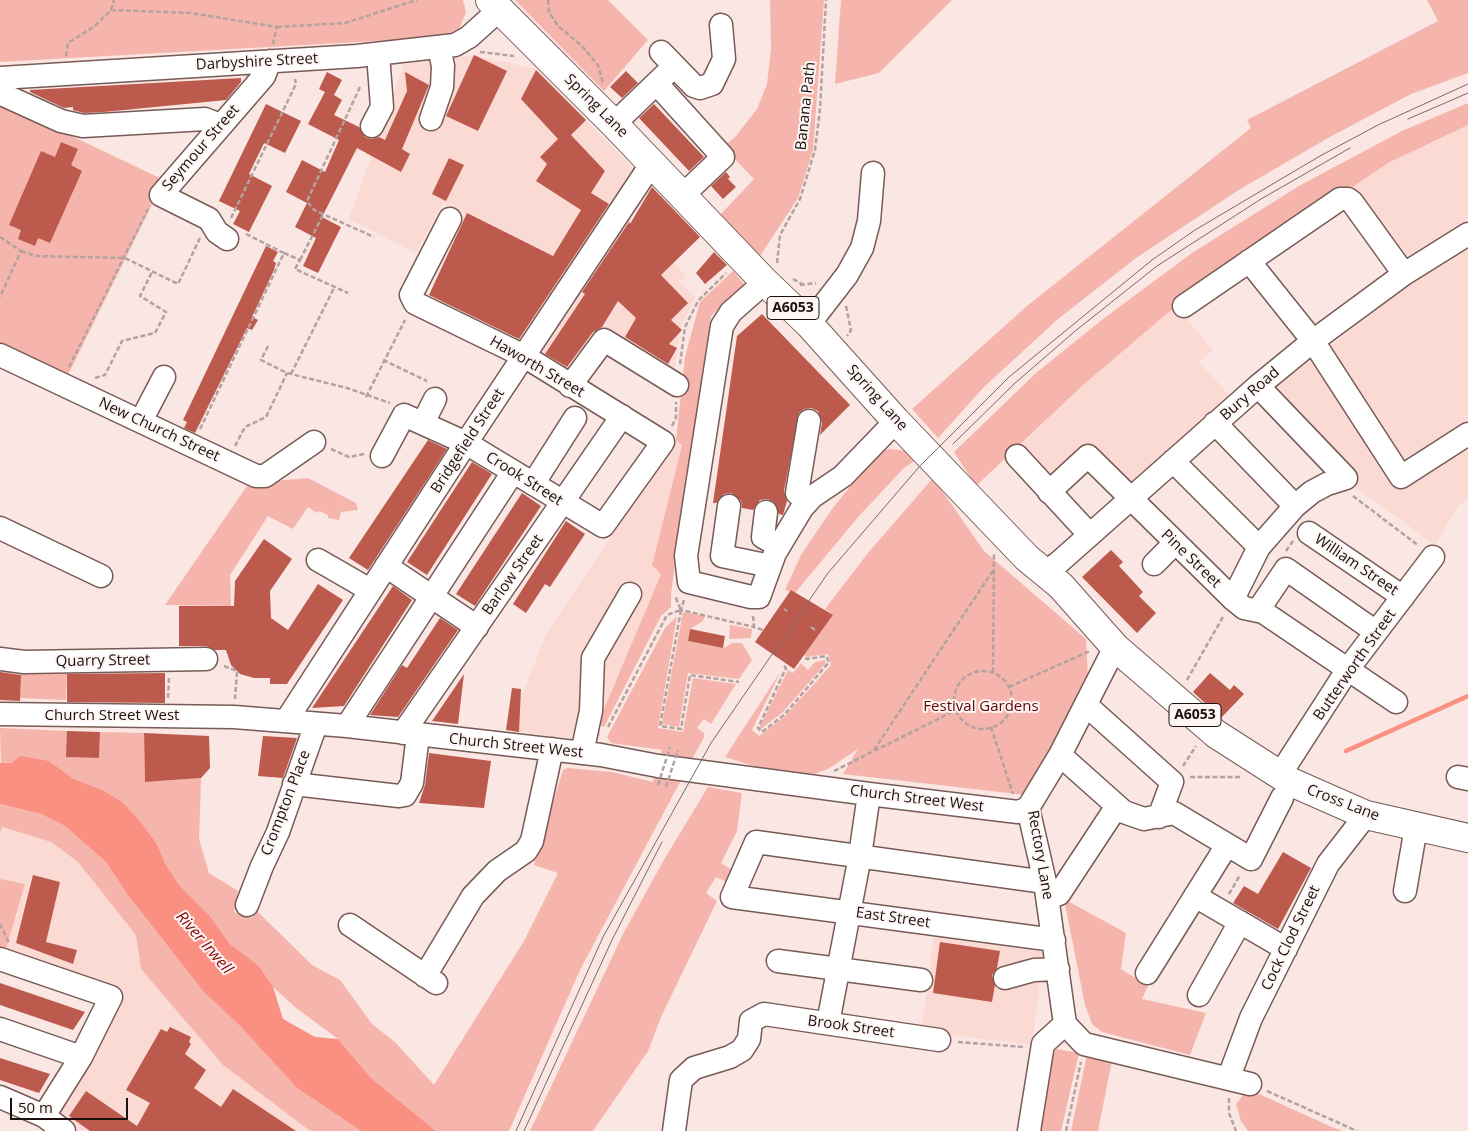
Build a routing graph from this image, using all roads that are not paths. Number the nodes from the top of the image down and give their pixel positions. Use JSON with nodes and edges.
{"nodes":[{"id":1,"x":495,"y":4,"type":"edge"},
{"id":2,"x":721,"y":25,"type":"dead end"},
{"id":3,"x":447,"y":46,"type":"junction"},
{"id":4,"x":367,"y":55,"type":"junction"},
{"id":5,"x":270,"y":60,"type":"junction"},
{"id":6,"x":0,"y":79,"type":"edge"},
{"id":7,"x":657,"y":84,"type":"junction"},
{"id":8,"x":431,"y":120,"type":"dead end"},
{"id":9,"x":614,"y":124,"type":"junction"},
{"id":10,"x":220,"y":125,"type":"junction"},
{"id":11,"x":372,"y":126,"type":"dead end"},
{"id":12,"x":652,"y":163,"type":"junction"},
{"id":13,"x":873,"y":173,"type":"dead end"},
{"id":14,"x":683,"y":195,"type":"junction"},
{"id":15,"x":450,"y":219,"type":"dead end"},
{"id":16,"x":229,"y":229,"type":"road end"},
{"id":17,"x":1468,"y":234,"type":"edge"},
{"id":18,"x":1249,"y":261,"type":"junction"},
{"id":19,"x":770,"y":274,"type":"junction"},
{"id":20,"x":1404,"y":274,"type":"junction"},
{"id":21,"x":1184,"y":306,"type":"dead end"},
{"id":22,"x":809,"y":324,"type":"junction"},
{"id":23,"x":1313,"y":341,"type":"junction"},
{"id":24,"x":0,"y":355,"type":"edge"},
{"id":25,"x":524,"y":356,"type":"junction"},
{"id":26,"x":164,"y":377,"type":"dead end"},
{"id":27,"x":676,"y":385,"type":"road end"},
{"id":28,"x":570,"y":386,"type":"junction"},
{"id":29,"x":1258,"y":386,"type":"junction"},
{"id":30,"x":435,"y":399,"type":"road end"},
{"id":31,"x":622,"y":416,"type":"junction"},
{"id":32,"x":575,"y":418,"type":"dead end"},
{"id":33,"x":414,"y":419,"type":"junction"},
{"id":34,"x":141,"y":421,"type":"junction"},
{"id":35,"x":809,"y":421,"type":"dead end"},
{"id":36,"x":896,"y":421,"type":"junction"},
{"id":37,"x":1215,"y":423,"type":"junction"},
{"id":38,"x":1468,"y":434,"type":"edge"},
{"id":39,"x":314,"y":442,"type":"road end"},
{"id":40,"x":466,"y":443,"type":"junction"},
{"id":41,"x":382,"y":456,"type":"road end"},
{"id":42,"x":1017,"y":456,"type":"dead end"},
{"id":43,"x":1173,"y":460,"type":"junction"},
{"id":44,"x":513,"y":472,"type":"junction"},
{"id":45,"x":533,"y":484,"type":"junction"},
{"id":46,"x":1049,"y":492,"type":"junction"},
{"id":47,"x":1129,"y":498,"type":"junction"},
{"id":48,"x":807,"y":502,"type":"junction"},
{"id":49,"x":563,"y":503,"type":"junction"},
{"id":50,"x":729,"y":506,"type":"dead end"},
{"id":51,"x":1295,"y":506,"type":"junction"},
{"id":52,"x":766,"y":512,"type":"dead end"},
{"id":53,"x":603,"y":526,"type":"joint"},
{"id":54,"x":0,"y":528,"type":"edge"},
{"id":55,"x":1089,"y":534,"type":"junction"},
{"id":56,"x":1304,"y":534,"type":"road end"},
{"id":57,"x":1175,"y":543,"type":"junction"},
{"id":58,"x":779,"y":546,"type":"junction"},
{"id":59,"x":1259,"y":547,"type":"junction"},
{"id":60,"x":1433,"y":557,"type":"road end"},
{"id":61,"x":318,"y":560,"type":"dead end"},
{"id":62,"x":1154,"y":564,"type":"dead end"},
{"id":63,"x":386,"y":566,"type":"junction"},
{"id":64,"x":770,"y":566,"type":"junction"},
{"id":65,"x":1045,"y":572,"type":"junction"},
{"id":66,"x":102,"y":576,"type":"dead end"},
{"id":67,"x":370,"y":590,"type":"junction"},
{"id":68,"x":630,"y":594,"type":"dead end"},
{"id":69,"x":432,"y":597,"type":"junction"},
{"id":70,"x":1403,"y":597,"type":"junction"},
{"id":71,"x":1233,"y":599,"type":"junction"},
{"id":72,"x":1258,"y":609,"type":"junction"},
{"id":73,"x":477,"y":627,"type":"junction"},
{"id":74,"x":1376,"y":632,"type":"junction"},
{"id":75,"x":1115,"y":647,"type":"junction"},
{"id":76,"x":0,"y":659,"type":"edge"},
{"id":77,"x":206,"y":659,"type":"road end"},
{"id":78,"x":1348,"y":669,"type":"junction"},
{"id":79,"x":1396,"y":702,"type":"dead end"},
{"id":80,"x":1086,"y":705,"type":"junction"},
{"id":81,"x":0,"y":714,"type":"edge"},
{"id":82,"x":286,"y":721,"type":"junction"},
{"id":83,"x":316,"y":724,"type":"junction"},
{"id":84,"x":347,"y":726,"type":"junction"},
{"id":85,"x":410,"y":734,"type":"junction"},
{"id":86,"x":552,"y":749,"type":"junction"},
{"id":87,"x":582,"y":753,"type":"junction"},
{"id":88,"x":1060,"y":755,"type":"junction"},
{"id":89,"x":294,"y":784,"type":"junction"},
{"id":90,"x":1281,"y":787,"type":"junction"},
{"id":91,"x":869,"y":794,"type":"junction"},
{"id":92,"x":1117,"y":806,"type":"junction"},
{"id":93,"x":1023,"y":810,"type":"junction"},
{"id":94,"x":1366,"y":815,"type":"junction"},
{"id":95,"x":1159,"y":817,"type":"junction"},
{"id":96,"x":1416,"y":827,"type":"junction"},
{"id":97,"x":1468,"y":838,"type":"edge"},
{"id":98,"x":1227,"y":845,"type":"junction"},
{"id":99,"x":860,"y":856,"type":"junction"},
{"id":100,"x":1046,"y":890,"type":"junction"},
{"id":101,"x":1405,"y":891,"type":"dead end"},
{"id":102,"x":1195,"y":896,"type":"junction"},
{"id":103,"x":247,"y":905,"type":"dead end"},
{"id":104,"x":849,"y":912,"type":"junction"},
{"id":105,"x":1240,"y":922,"type":"junction"},
{"id":106,"x":350,"y":924,"type":"dead end"},
{"id":107,"x":1054,"y":940,"type":"junction"},
{"id":108,"x":1286,"y":949,"type":"junction"},
{"id":109,"x":0,"y":959,"type":"edge"},
{"id":110,"x":778,"y":961,"type":"dead end"},
{"id":111,"x":838,"y":968,"type":"junction"},
{"id":112,"x":1058,"y":969,"type":"junction"},
{"id":113,"x":1147,"y":973,"type":"dead end"},
{"id":114,"x":1005,"y":978,"type":"dead end"},
{"id":115,"x":921,"y":980,"type":"dead end"},
{"id":116,"x":1199,"y":995,"type":"dead end"},
{"id":117,"x":828,"y":1023,"type":"junction"},
{"id":118,"x":1065,"y":1024,"type":"junction"},
{"id":119,"x":0,"y":1029,"type":"edge"},
{"id":120,"x":939,"y":1040,"type":"road end"},
{"id":121,"x":81,"y":1057,"type":"junction"},
{"id":122,"x":0,"y":1097,"type":"edge"},
{"id":123,"x":44,"y":1116,"type":"junction"},
{"id":124,"x":64,"y":1131,"type":"edge"},
{"id":125,"x":674,"y":1131,"type":"edge"},
{"id":126,"x":1029,"y":1131,"type":"edge"}],
"edges":[{"from":1,"to":3,"type":"street","name":"Darbyshire Street"},
{"from":1,"to":9,"type":"main road","name":"Spring Lane","number":"A6053"},
{"from":2,"to":7,"type":"street"},
{"from":3,"to":4,"type":"street","name":"Darbyshire Street"},
{"from":3,"to":8,"type":"street"},
{"from":4,"to":5,"type":"street","name":"Darbyshire Street"},
{"from":4,"to":11,"type":"street"},
{"from":5,"to":6,"type":"street","name":"Darbyshire Street"},
{"from":5,"to":10,"type":"street","name":"Seymour Street"},
{"from":6,"to":10,"type":"street"},
{"from":7,"to":9,"type":"street"},
{"from":7,"to":14,"type":"street"},
{"from":9,"to":12,"type":"main road","name":"Spring Lane","number":"A6053"},
{"from":10,"to":16,"type":"street","name":"Seymour Street"},
{"from":12,"to":14,"type":"main road","name":"Spring Lane","number":"A6053"},
{"from":12,"to":25,"type":"street","name":"Bridgefield Street"},
{"from":13,"to":22,"type":"street"},
{"from":14,"to":19,"type":"main road","name":"Spring Lane","number":"A6053"},
{"from":15,"to":25,"type":"street","name":"Haworth Street"},
{"from":17,"to":20,"type":"street","name":"Bury Road"},
{"from":18,"to":20,"type":"street"},
{"from":18,"to":21,"type":"street"},
{"from":18,"to":23,"type":"street"},
{"from":19,"to":22,"type":"main road","name":"Spring Lane","number":"A6053"},
{"from":19,"to":64,"type":"street"},
{"from":20,"to":23,"type":"street","name":"Bury Road"},
{"from":22,"to":36,"type":"main road","name":"Spring Lane","number":"A6053"},
{"from":23,"to":29,"type":"street","name":"Bury Road"},
{"from":23,"to":38,"type":"street"},
{"from":24,"to":34,"type":"street","name":"New Church Street"},
{"from":25,"to":28,"type":"street","name":"Haworth Street"},
{"from":25,"to":40,"type":"street","name":"Bridgefield Street"},
{"from":26,"to":34,"type":"street"},
{"from":27,"to":28,"type":"street"},
{"from":28,"to":31,"type":"street","name":"Haworth Street"},
{"from":29,"to":37,"type":"street","name":"Bury Road"},
{"from":29,"to":51,"type":"street"},
{"from":30,"to":33,"type":"street"},
{"from":31,"to":49,"type":"street","name":"Barlow Street"},
{"from":31,"to":53,"type":"street","name":"Haworth Street"},
{"from":32,"to":45,"type":"street"},
{"from":33,"to":40,"type":"street","name":"Crook Street"},
{"from":33,"to":41,"type":"street"},
{"from":34,"to":39,"type":"street","name":"New Church Street"},
{"from":35,"to":48,"type":"street"},
{"from":36,"to":48,"type":"street"},
{"from":36,"to":65,"type":"main road","name":"Spring Lane","number":"A6053"},
{"from":37,"to":43,"type":"street","name":"Bury Road"},
{"from":37,"to":51,"type":"street"},
{"from":40,"to":44,"type":"street","name":"Crook Street"},
{"from":40,"to":63,"type":"street","name":"Bridgefield Street"},
{"from":42,"to":46,"type":"street"},
{"from":43,"to":47,"type":"street","name":"Bury Road"},
{"from":43,"to":59,"type":"street"},
{"from":44,"to":45,"type":"street","name":"Crook Street"},
{"from":44,"to":69,"type":"street"},
{"from":45,"to":49,"type":"street","name":"Crook Street"},
{"from":46,"to":47,"type":"street","name":"Pine Street"},
{"from":46,"to":55,"type":"street"},
{"from":47,"to":55,"type":"street","name":"Bury Road"},
{"from":47,"to":57,"type":"street","name":"Pine Street"},
{"from":48,"to":58,"type":"street"},
{"from":49,"to":53,"type":"street","name":"Crook Street"},
{"from":49,"to":73,"type":"street","name":"Barlow Street"},
{"from":50,"to":64,"type":"street"},
{"from":51,"to":59,"type":"street"},
{"from":52,"to":58,"type":"street"},
{"from":54,"to":66,"type":"street"},
{"from":55,"to":65,"type":"street","name":"Bury Road"},
{"from":56,"to":70,"type":"street","name":"William Street"},
{"from":57,"to":62,"type":"street"},
{"from":57,"to":71,"type":"street","name":"Pine Street"},
{"from":58,"to":64,"type":"street"},
{"from":59,"to":71,"type":"street"},
{"from":60,"to":70,"type":"street","name":"Butterworth Street"},
{"from":61,"to":67,"type":"street"},
{"from":63,"to":67,"type":"street","name":"Bridgefield Street"},
{"from":63,"to":69,"type":"street"},
{"from":65,"to":75,"type":"main road","name":"Spring Lane","number":"A6053"},
{"from":67,"to":82,"type":"street","name":"Bridgefield Street"},
{"from":68,"to":87,"type":"street"},
{"from":69,"to":73,"type":"street"},
{"from":69,"to":84,"type":"street"},
{"from":70,"to":74,"type":"street","name":"Butterworth Street"},
{"from":71,"to":72,"type":"street","name":"Pine Street"},
{"from":72,"to":74,"type":"street"},
{"from":72,"to":78,"type":"street","name":"Pine Street"},
{"from":73,"to":85,"type":"street","name":"Barlow Street"},
{"from":74,"to":78,"type":"street","name":"Butterworth Street"},
{"from":75,"to":80,"type":"street","name":"Rectory Lane"},
{"from":75,"to":90,"type":"main road","name":"Spring Lane","number":"A6053"},
{"from":76,"to":77,"type":"street","name":"Quarry Street"},
{"from":78,"to":79,"type":"street","name":"Pine Street"},
{"from":78,"to":90,"type":"street","name":"Butterworth Street"},
{"from":80,"to":88,"type":"street","name":"Rectory Lane"},
{"from":80,"to":95,"type":"street"},
{"from":81,"to":82,"type":"street","name":"Church Street West"},
{"from":82,"to":83,"type":"street","name":"Church Street West"},
{"from":83,"to":84,"type":"street","name":"Church Street West"},
{"from":83,"to":89,"type":"street","name":"Crompton Place"},
{"from":84,"to":85,"type":"street","name":"Church Street West"},
{"from":85,"to":86,"type":"street","name":"Church Street West"},
{"from":85,"to":89,"type":"street"},
{"from":86,"to":87,"type":"street","name":"Church Street West"},
{"from":86,"to":106,"type":"street"},
{"from":87,"to":91,"type":"street","name":"Church Street West"},
{"from":88,"to":92,"type":"street"},
{"from":88,"to":93,"type":"street","name":"Rectory Lane"},
{"from":89,"to":103,"type":"street","name":"Crompton Place"},
{"from":90,"to":94,"type":"main road","name":"Cross Lane","number":"A6053"},
{"from":90,"to":98,"type":"street","name":"Butterworth Street"},
{"from":91,"to":93,"type":"street","name":"Church Street West"},
{"from":91,"to":99,"type":"street"},
{"from":92,"to":95,"type":"street"},
{"from":92,"to":100,"type":"street"},
{"from":93,"to":100,"type":"street","name":"Rectory Lane"},
{"from":94,"to":96,"type":"main road","name":"Cross Lane","number":"A6053"},
{"from":94,"to":108,"type":"street","name":"Cock Clod Street"},
{"from":95,"to":98,"type":"street"},
{"from":96,"to":97,"type":"main road","name":"Cross Lane","number":"A6053"},
{"from":96,"to":101,"type":"street"},
{"from":98,"to":102,"type":"street"},
{"from":99,"to":100,"type":"street"},
{"from":99,"to":104,"type":"street"},
{"from":99,"to":104,"type":"street","name":"East Street"},
{"from":100,"to":107,"type":"street","name":"Rectory Lane"},
{"from":102,"to":105,"type":"street"},
{"from":102,"to":113,"type":"street"},
{"from":104,"to":107,"type":"street","name":"East Street"},
{"from":104,"to":111,"type":"street"},
{"from":105,"to":108,"type":"street"},
{"from":105,"to":116,"type":"street"},
{"from":107,"to":112,"type":"street","name":"Rectory Lane"},
{"from":108,"to":118,"type":"street","name":"Cock Clod Street"},
{"from":109,"to":121,"type":"street"},
{"from":110,"to":111,"type":"street"},
{"from":111,"to":115,"type":"street"},
{"from":111,"to":117,"type":"street"},
{"from":112,"to":114,"type":"street"},
{"from":112,"to":118,"type":"street","name":"Rectory Lane"},
{"from":117,"to":120,"type":"street","name":"Brook Street"},
{"from":117,"to":125,"type":"street","name":"Brook Street"},
{"from":118,"to":126,"type":"street"},
{"from":119,"to":121,"type":"street"},
{"from":121,"to":123,"type":"street"},
{"from":122,"to":123,"type":"street"},
{"from":123,"to":124,"type":"street"}]}
